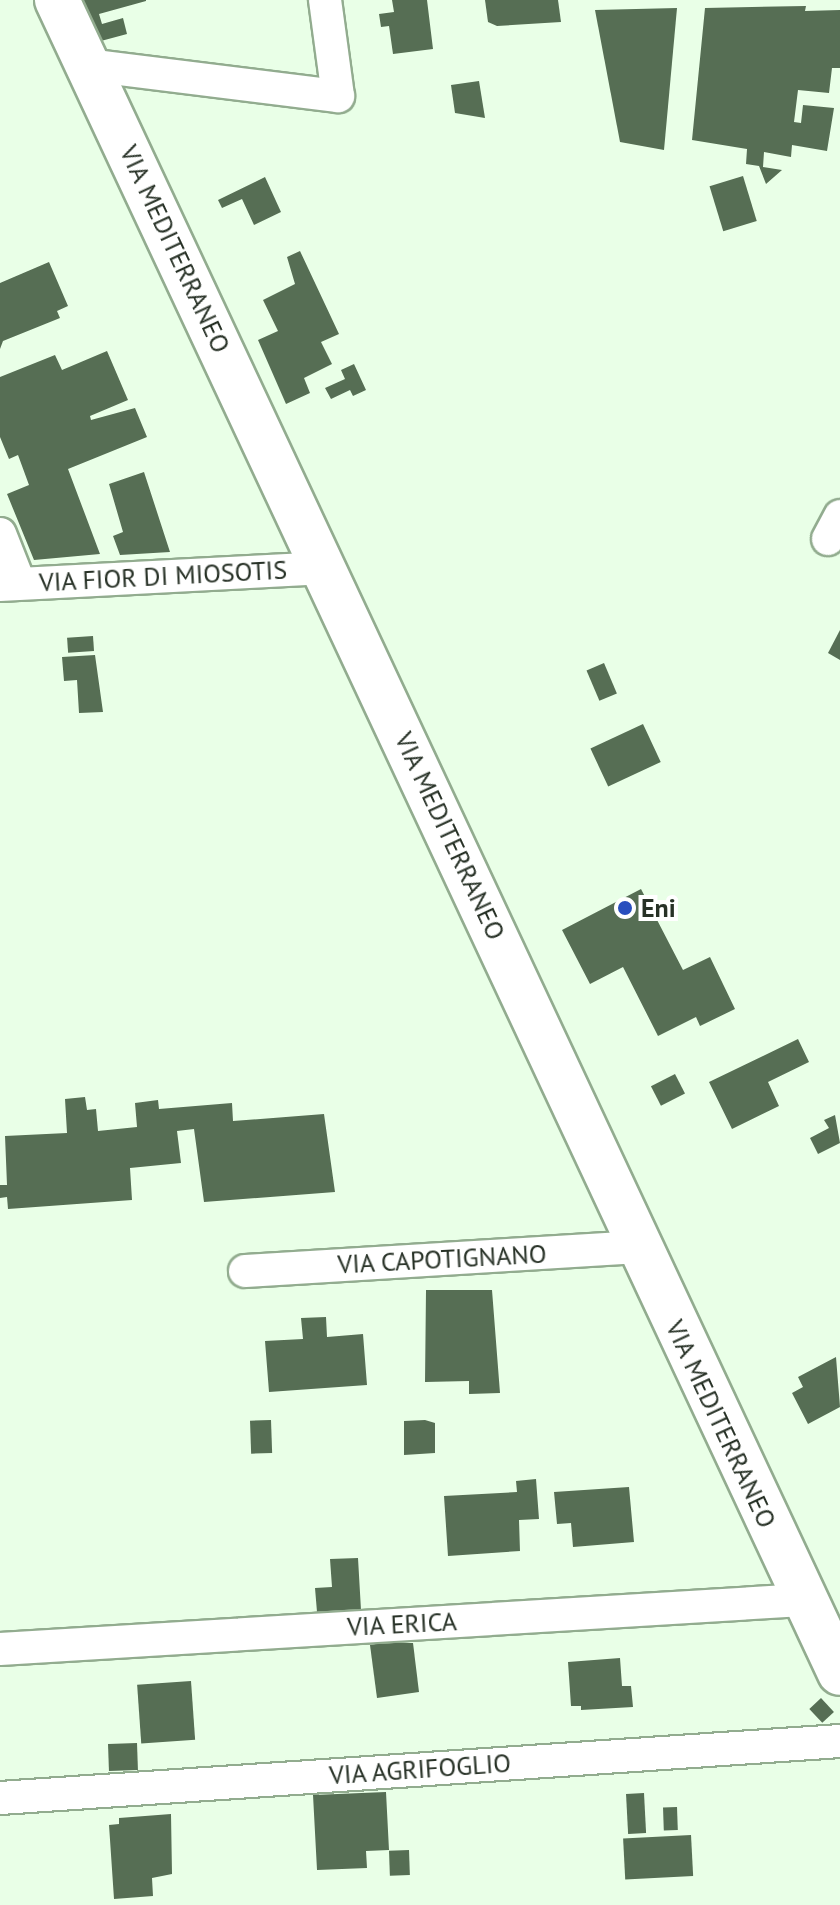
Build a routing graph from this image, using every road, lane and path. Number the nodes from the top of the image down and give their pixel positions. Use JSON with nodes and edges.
{"nodes":[{"id":1,"x":57,"y":0,"type":"edge"},
{"id":2,"x":325,"y":0,"type":"edge"},
{"id":3,"x":88,"y":65,"type":"junction"},
{"id":4,"x":0,"y":534,"type":"edge"},
{"id":5,"x":326,"y":568,"type":"junction"},
{"id":6,"x":10,"y":584,"type":"edge"},
{"id":7,"x":639,"y":1247,"type":"junction"},
{"id":8,"x":245,"y":1271,"type":"dead end"},
{"id":9,"x":803,"y":1600,"type":"junction"},
{"id":10,"x":0,"y":1649,"type":"edge"},
{"id":11,"x":840,"y":1673,"type":"edge"},
{"id":12,"x":840,"y":1741,"type":"edge"},
{"id":13,"x":0,"y":1798,"type":"edge"}],
"edges":[{"from":1,"to":3,"type":"main road","name":"VIA MEDITERRANEO"},
{"from":2,"to":3,"type":"street"},
{"from":3,"to":5,"type":"main road","name":"VIA MEDITERRANEO"},
{"from":4,"to":6,"type":"street"},
{"from":5,"to":6,"type":"street","name":"VIA FIOR DI MIOSOTIS"},
{"from":5,"to":7,"type":"main road","name":"VIA MEDITERRANEO"},
{"from":7,"to":8,"type":"street","name":"VIA CAPOTIGNANO"},
{"from":7,"to":9,"type":"main road","name":"VIA MEDITERRANEO"},
{"from":9,"to":10,"type":"street","name":"VIA ERICA"},
{"from":9,"to":11,"type":"main road","name":"VIA MEDITERRANEO"},
{"from":12,"to":13,"type":"street","name":"VIA AGRIFOGLIO"}]}
